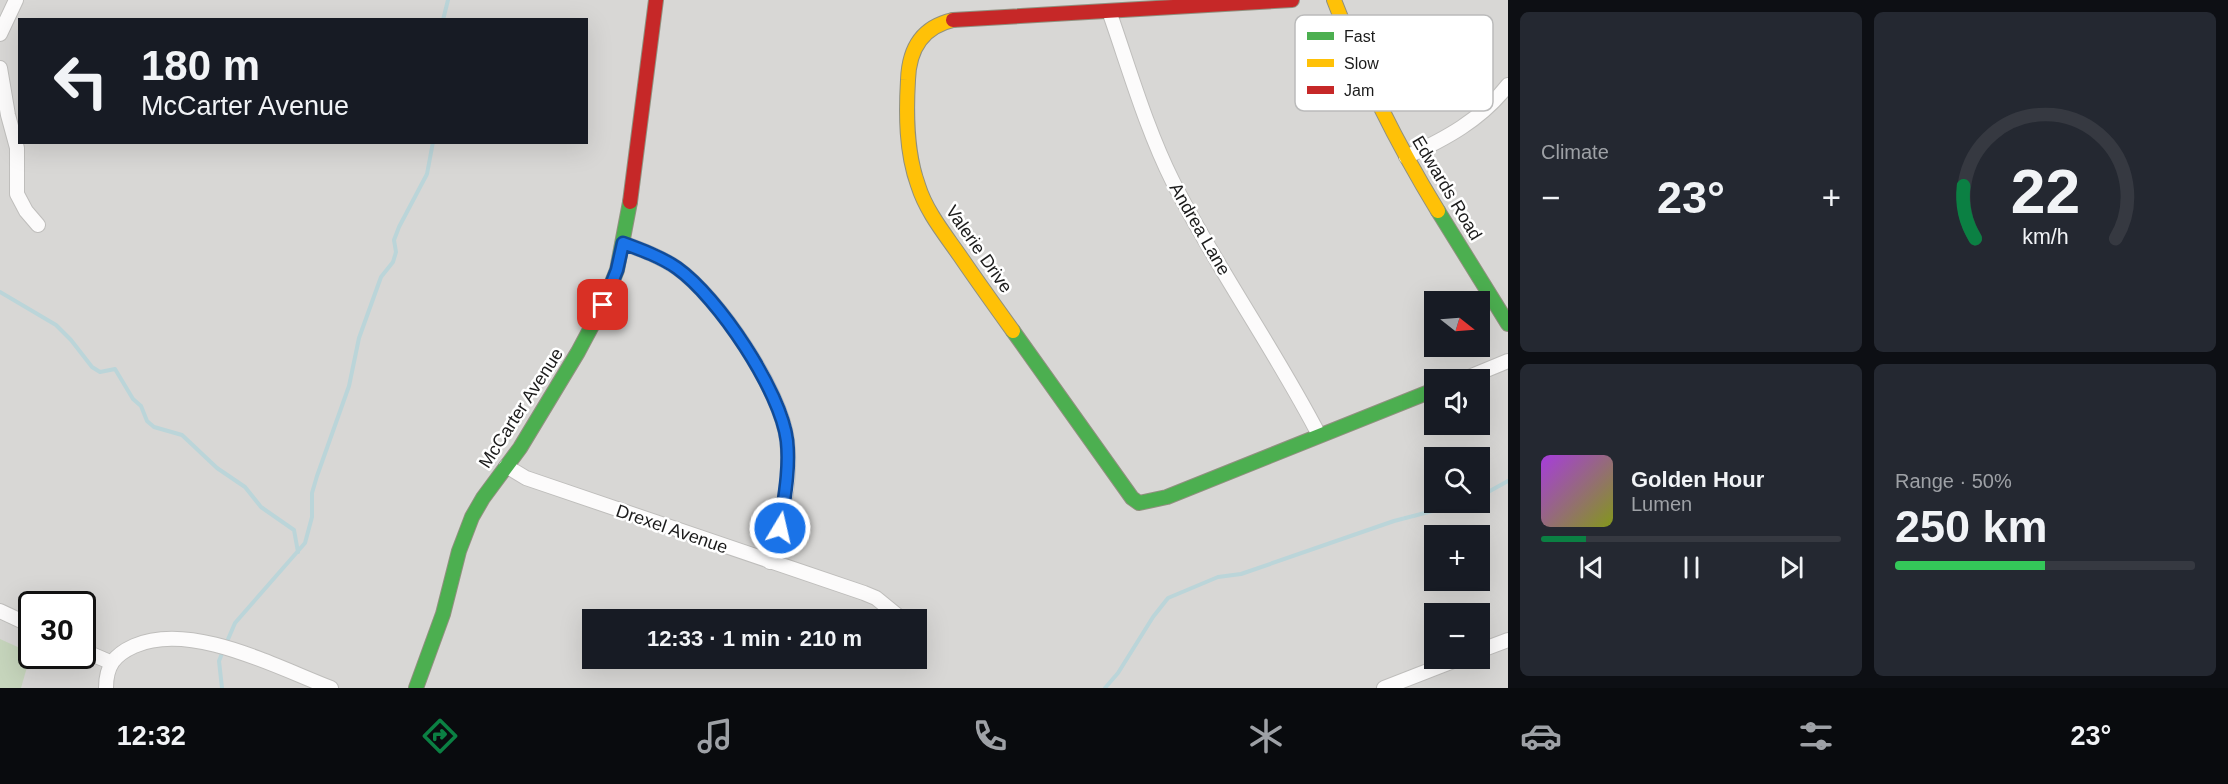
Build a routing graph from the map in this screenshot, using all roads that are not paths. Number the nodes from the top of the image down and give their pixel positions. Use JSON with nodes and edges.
{"nodes":[{"id":1,"x":16,"y":0,"type":"edge"},
{"id":2,"x":656,"y":0,"type":"edge"},
{"id":3,"x":1292,"y":0,"type":"edge"},
{"id":4,"x":1334,"y":0,"type":"edge"},
{"id":5,"x":1109,"y":11,"type":"junction"},
{"id":6,"x":1340,"y":15,"type":"edge"},
{"id":7,"x":0,"y":34,"type":"edge"},
{"id":8,"x":0,"y":68,"type":"edge"},
{"id":9,"x":1508,"y":86,"type":"edge"},
{"id":10,"x":1493,"y":102,"type":"edge"},
{"id":11,"x":1382,"y":111,"type":"edge"},
{"id":12,"x":1485,"y":111,"type":"edge"},
{"id":13,"x":1406,"y":157,"type":"junction"},
{"id":14,"x":38,"y":225,"type":"dead end"},
{"id":15,"x":623,"y":243,"type":"junction"},
{"id":16,"x":1508,"y":324,"type":"edge"},
{"id":17,"x":1508,"y":361,"type":"edge"},
{"id":18,"x":1489,"y":369,"type":"edge"},
{"id":19,"x":1424,"y":394,"type":"edge"},
{"id":20,"x":1319,"y":435,"type":"junction"},
{"id":21,"x":506,"y":466,"type":"junction"},
{"id":22,"x":770,"y":562,"type":"junction"},
{"id":23,"x":890,"y":609,"type":"edge"},
{"id":24,"x":0,"y":611,"type":"edge"},
{"id":25,"x":18,"y":619,"type":"edge"},
{"id":26,"x":1508,"y":640,"type":"edge"},
{"id":27,"x":1490,"y":647,"type":"edge"},
{"id":28,"x":96,"y":656,"type":"edge"},
{"id":29,"x":110,"y":662,"type":"junction"},
{"id":30,"x":1433,"y":669,"type":"edge"},
{"id":31,"x":106,"y":688,"type":"edge"},
{"id":32,"x":331,"y":688,"type":"edge"},
{"id":33,"x":416,"y":688,"type":"edge"},
{"id":34,"x":1384,"y":688,"type":"edge"}],
"edges":[{"from":1,"to":7,"type":"street"},
{"from":2,"to":15,"type":"street","name":"McCarter Avenue"},
{"from":3,"to":5,"type":"street","name":"Valerie Drive"},
{"from":4,"to":6,"type":"street","name":"Edwards Road"},
{"from":5,"to":20,"type":"street","name":"Andrea Lane"},
{"from":5,"to":20,"type":"street","name":"Valerie Drive"},
{"from":8,"to":14,"type":"street"},
{"from":9,"to":10,"type":"street"},
{"from":11,"to":13,"type":"street","name":"Edwards Road"},
{"from":12,"to":13,"type":"street"},
{"from":13,"to":16,"type":"street","name":"Edwards Road"},
{"from":15,"to":21,"type":"street","name":"McCarter Avenue"},
{"from":15,"to":22,"type":"street"},
{"from":17,"to":18,"type":"street"},
{"from":19,"to":20,"type":"street","name":"Valerie Drive"},
{"from":21,"to":22,"type":"street","name":"Drexel Avenue"},
{"from":21,"to":33,"type":"street","name":"McCarter Avenue"},
{"from":22,"to":23,"type":"street","name":"Drexel Avenue"},
{"from":24,"to":25,"type":"street"},
{"from":26,"to":27,"type":"street"},
{"from":28,"to":29,"type":"street"},
{"from":29,"to":31,"type":"street"},
{"from":29,"to":32,"type":"street"},
{"from":30,"to":34,"type":"street"}]}
